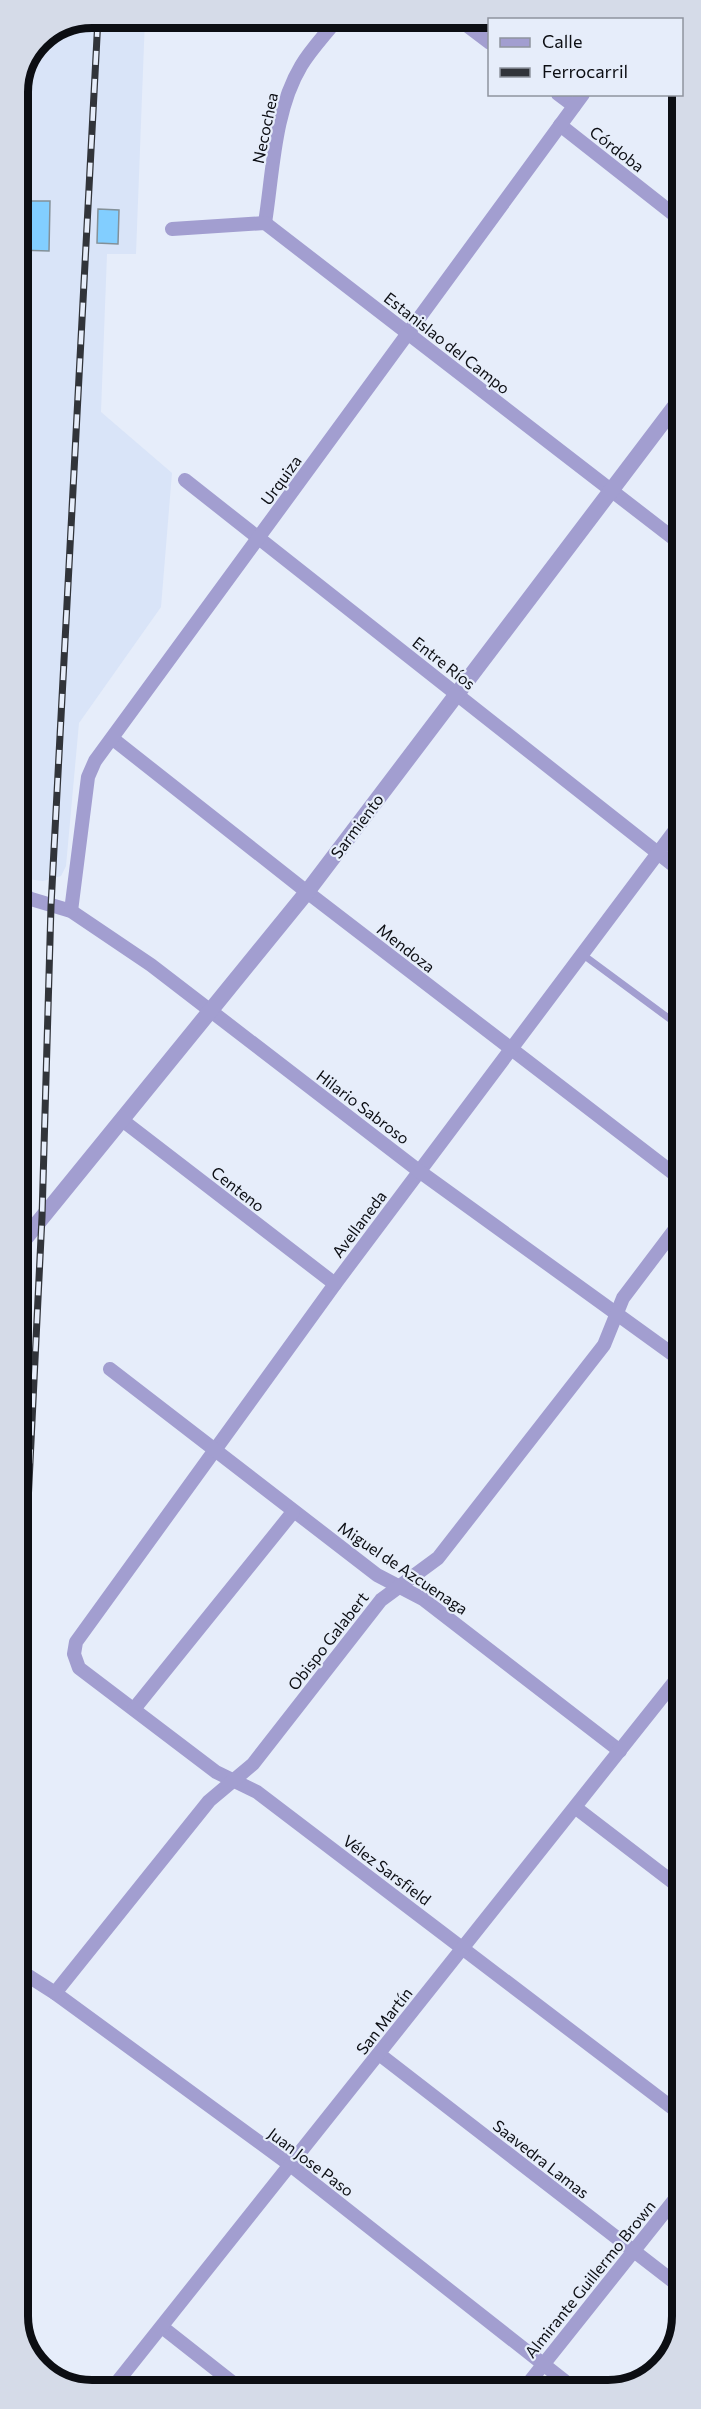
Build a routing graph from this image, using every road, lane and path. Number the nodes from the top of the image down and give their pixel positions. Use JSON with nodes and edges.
{"nodes":[{"id":1,"x":330,"y":28,"type":"edge"},
{"id":2,"x":470,"y":29,"type":"edge"},
{"id":3,"x":488,"y":42,"type":"edge"},
{"id":4,"x":561,"y":96,"type":"edge"},
{"id":5,"x":582,"y":96,"type":"edge"},
{"id":6,"x":574,"y":106,"type":"junction"},
{"id":7,"x":560,"y":125,"type":"junction"},
{"id":8,"x":672,"y":213,"type":"edge"},
{"id":9,"x":265,"y":223,"type":"junction"},
{"id":10,"x":172,"y":229,"type":"dead end"},
{"id":11,"x":406,"y":332,"type":"junction"},
{"id":12,"x":672,"y":410,"type":"edge"},
{"id":13,"x":185,"y":480,"type":"dead end"},
{"id":14,"x":611,"y":490,"type":"junction"},
{"id":15,"x":259,"y":538,"type":"junction"},
{"id":16,"x":672,"y":538,"type":"edge"},
{"id":17,"x":457,"y":694,"type":"junction"},
{"id":18,"x":113,"y":739,"type":"junction"},
{"id":19,"x":672,"y":834,"type":"edge"},
{"id":20,"x":657,"y":853,"type":"junction"},
{"id":21,"x":672,"y":864,"type":"edge"},
{"id":22,"x":307,"y":892,"type":"junction"},
{"id":23,"x":28,"y":898,"type":"edge"},
{"id":24,"x":71,"y":911,"type":"junction"},
{"id":25,"x":582,"y":954,"type":"junction"},
{"id":26,"x":211,"y":1012,"type":"junction"},
{"id":27,"x":672,"y":1021,"type":"edge"},
{"id":28,"x":511,"y":1049,"type":"junction"},
{"id":29,"x":122,"y":1120,"type":"junction"},
{"id":30,"x":419,"y":1171,"type":"junction"},
{"id":31,"x":672,"y":1172,"type":"edge"},
{"id":32,"x":672,"y":1233,"type":"edge"},
{"id":33,"x":28,"y":1235,"type":"edge"},
{"id":34,"x":335,"y":1284,"type":"junction"},
{"id":35,"x":618,"y":1314,"type":"junction"},
{"id":36,"x":672,"y":1354,"type":"edge"},
{"id":37,"x":110,"y":1370,"type":"dead end"},
{"id":38,"x":215,"y":1451,"type":"junction"},
{"id":39,"x":293,"y":1512,"type":"junction"},
{"id":40,"x":402,"y":1586,"type":"junction"},
{"id":41,"x":74,"y":1654,"type":"joint"},
{"id":42,"x":672,"y":1684,"type":"edge"},
{"id":43,"x":134,"y":1709,"type":"junction"},
{"id":44,"x":620,"y":1751,"type":"junction"},
{"id":45,"x":234,"y":1781,"type":"junction"},
{"id":46,"x":576,"y":1808,"type":"junction"},
{"id":47,"x":672,"y":1882,"type":"edge"},
{"id":48,"x":462,"y":1947,"type":"junction"},
{"id":49,"x":28,"y":1976,"type":"edge"},
{"id":50,"x":56,"y":1993,"type":"junction"},
{"id":51,"x":380,"y":2054,"type":"junction"},
{"id":52,"x":672,"y":2108,"type":"edge"},
{"id":53,"x":289,"y":2164,"type":"junction"},
{"id":54,"x":672,"y":2203,"type":"edge"},
{"id":55,"x":634,"y":2251,"type":"junction"},
{"id":56,"x":672,"y":2280,"type":"edge"},
{"id":57,"x":162,"y":2327,"type":"junction"},
{"id":58,"x":544,"y":2364,"type":"junction"},
{"id":59,"x":119,"y":2380,"type":"edge"},
{"id":60,"x":229,"y":2380,"type":"edge"},
{"id":61,"x":531,"y":2380,"type":"edge"},
{"id":62,"x":564,"y":2380,"type":"edge"}],
"edges":[{"from":1,"to":9,"type":"street","name":"Necochea"},
{"from":2,"to":3,"type":"street"},
{"from":4,"to":6,"type":"street"},
{"from":5,"to":6,"type":"street","name":"Urquiza"},
{"from":6,"to":7,"type":"street","name":"Urquiza"},
{"from":7,"to":8,"type":"street","name":"Córdoba"},
{"from":7,"to":11,"type":"street","name":"Urquiza"},
{"from":9,"to":10,"type":"street"},
{"from":9,"to":11,"type":"street","name":"Estanislao del Campo"},
{"from":11,"to":14,"type":"street","name":"Estanislao del Campo"},
{"from":11,"to":15,"type":"street","name":"Urquiza"},
{"from":12,"to":14,"type":"street","name":"Sarmiento"},
{"from":13,"to":15,"type":"street","name":"Entre Ríos"},
{"from":14,"to":16,"type":"street","name":"Estanislao del Campo"},
{"from":14,"to":17,"type":"street","name":"Sarmiento"},
{"from":15,"to":17,"type":"street","name":"Entre Ríos"},
{"from":15,"to":18,"type":"street","name":"Urquiza"},
{"from":17,"to":20,"type":"street","name":"Entre Ríos"},
{"from":17,"to":22,"type":"street","name":"Sarmiento"},
{"from":18,"to":22,"type":"street","name":"Mendoza"},
{"from":18,"to":24,"type":"street","name":"Urquiza"},
{"from":19,"to":20,"type":"street","name":"Avellaneda"},
{"from":20,"to":21,"type":"street","name":"Entre Ríos"},
{"from":20,"to":25,"type":"street","name":"Avellaneda"},
{"from":22,"to":26,"type":"street","name":"Sarmiento"},
{"from":22,"to":28,"type":"street","name":"Mendoza"},
{"from":23,"to":24,"type":"street","name":"Hilario Sabroso"},
{"from":24,"to":26,"type":"street","name":"Hilario Sabroso"},
{"from":25,"to":27,"type":"lane"},
{"from":25,"to":28,"type":"street","name":"Avellaneda"},
{"from":26,"to":29,"type":"street","name":"Sarmiento"},
{"from":26,"to":30,"type":"street","name":"Hilario Sabroso"},
{"from":28,"to":30,"type":"street","name":"Avellaneda"},
{"from":28,"to":31,"type":"street","name":"Mendoza"},
{"from":29,"to":33,"type":"street","name":"Sarmiento"},
{"from":29,"to":34,"type":"street","name":"Centeno"},
{"from":30,"to":34,"type":"street","name":"Avellaneda"},
{"from":30,"to":35,"type":"street","name":"Hilario Sabroso"},
{"from":32,"to":35,"type":"street","name":"Obispo Galabert"},
{"from":34,"to":38,"type":"street","name":"Avellaneda"},
{"from":35,"to":36,"type":"street","name":"Hilario Sabroso"},
{"from":35,"to":40,"type":"street","name":"Obispo Galabert"},
{"from":37,"to":38,"type":"street","name":"Miguel de Azcuenaga"},
{"from":38,"to":39,"type":"street","name":"Miguel de Azcuenaga"},
{"from":38,"to":41,"type":"street","name":"Avellaneda"},
{"from":39,"to":40,"type":"street","name":"Miguel de Azcuenaga"},
{"from":39,"to":43,"type":"street"},
{"from":40,"to":44,"type":"street","name":"Miguel de Azcuenaga"},
{"from":40,"to":45,"type":"street","name":"Obispo Galabert"},
{"from":41,"to":43,"type":"street","name":"Vélez Sarsfield"},
{"from":42,"to":44,"type":"street","name":"San Martín"},
{"from":43,"to":45,"type":"street","name":"Vélez Sarsfield"},
{"from":44,"to":46,"type":"street","name":"San Martín"},
{"from":45,"to":48,"type":"street","name":"Vélez Sarsfield"},
{"from":45,"to":50,"type":"street","name":"Obispo Galabert"},
{"from":46,"to":47,"type":"street"},
{"from":46,"to":48,"type":"street","name":"San Martín"},
{"from":48,"to":51,"type":"street","name":"San Martín"},
{"from":48,"to":52,"type":"street","name":"Vélez Sarsfield"},
{"from":49,"to":50,"type":"street","name":"Juan Jose Paso"},
{"from":50,"to":53,"type":"street","name":"Juan Jose Paso"},
{"from":51,"to":53,"type":"street","name":"San Martín"},
{"from":51,"to":55,"type":"street","name":"Saavedra Lamas"},
{"from":53,"to":57,"type":"street","name":"San Martín"},
{"from":53,"to":58,"type":"street","name":"Juan Jose Paso"},
{"from":54,"to":55,"type":"street","name":"Almirante Guillermo Brown"},
{"from":55,"to":56,"type":"street","name":"Saavedra Lamas"},
{"from":55,"to":58,"type":"street","name":"Almirante Guillermo Brown"},
{"from":57,"to":59,"type":"street","name":"San Martín"},
{"from":57,"to":60,"type":"street"},
{"from":58,"to":61,"type":"street","name":"Almirante Guillermo Brown"},
{"from":58,"to":62,"type":"street","name":"Juan Jose Paso"}]}
